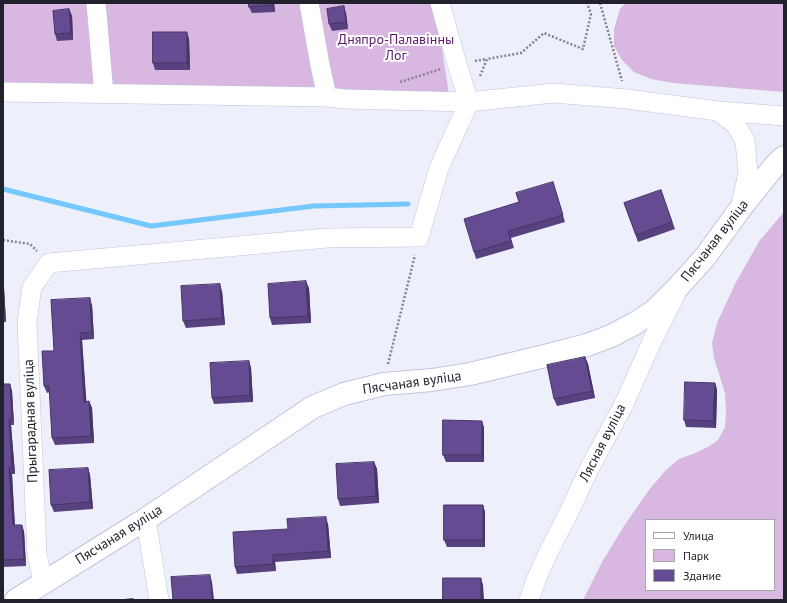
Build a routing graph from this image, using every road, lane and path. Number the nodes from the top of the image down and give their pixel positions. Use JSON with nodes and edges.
{"nodes":[{"id":1,"x":96,"y":3,"type":"edge"},
{"id":2,"x":309,"y":3,"type":"edge"},
{"id":3,"x":440,"y":3,"type":"edge"},
{"id":4,"x":587,"y":3,"type":"edge"},
{"id":5,"x":600,"y":3,"type":"edge"},
{"id":6,"x":487,"y":59,"type":"junction"},
{"id":7,"x":457,"y":64,"type":"junction"},
{"id":8,"x":620,"y":70,"type":"dead end"},
{"id":9,"x":397,"y":82,"type":"dead end"},
{"id":10,"x":3,"y":92,"type":"edge"},
{"id":11,"x":104,"y":94,"type":"junction"},
{"id":12,"x":327,"y":97,"type":"junction"},
{"id":13,"x":469,"y":102,"type":"junction"},
{"id":14,"x":718,"y":111,"type":"junction"},
{"id":15,"x":784,"y":116,"type":"edge"},
{"id":16,"x":784,"y":157,"type":"edge"},
{"id":17,"x":740,"y":209,"type":"junction"},
{"id":18,"x":419,"y":237,"type":"junction"},
{"id":19,"x":3,"y":240,"type":"edge"},
{"id":20,"x":49,"y":264,"type":"junction"},
{"id":21,"x":679,"y":286,"type":"junction"},
{"id":22,"x":384,"y":384,"type":"junction"},
{"id":23,"x":146,"y":519,"type":"junction"},
{"id":24,"x":43,"y":583,"type":"junction"},
{"id":25,"x":16,"y":600,"type":"edge"},
{"id":26,"x":159,"y":600,"type":"edge"},
{"id":27,"x":529,"y":600,"type":"edge"}],
"edges":[{"from":1,"to":11,"type":"street"},
{"from":2,"to":12,"type":"street"},
{"from":3,"to":7,"type":"street"},
{"from":4,"to":6,"type":"path"},
{"from":5,"to":8,"type":"path"},
{"from":6,"to":7,"type":"path"},
{"from":6,"to":13,"type":"path"},
{"from":7,"to":9,"type":"path"},
{"from":7,"to":13,"type":"street"},
{"from":10,"to":11,"type":"street"},
{"from":11,"to":12,"type":"street"},
{"from":12,"to":13,"type":"street"},
{"from":13,"to":14,"type":"street"},
{"from":13,"to":18,"type":"street"},
{"from":14,"to":15,"type":"street"},
{"from":14,"to":17,"type":"street"},
{"from":16,"to":17,"type":"street","name":"Пясчаная вуліца"},
{"from":17,"to":21,"type":"street","name":"Пясчаная вуліца"},
{"from":18,"to":20,"type":"street"},
{"from":18,"to":22,"type":"path"},
{"from":19,"to":20,"type":"path"},
{"from":20,"to":24,"type":"street","name":"Прыгарадная вуліца"},
{"from":21,"to":22,"type":"street","name":"Пясчаная вуліца"},
{"from":21,"to":27,"type":"street","name":"Лясная вуліца"},
{"from":22,"to":23,"type":"street","name":"Пясчаная вуліца"},
{"from":23,"to":24,"type":"street","name":"Пясчаная вуліца"},
{"from":23,"to":26,"type":"street"},
{"from":24,"to":25,"type":"street","name":"Пясчаная вуліца"}]}
